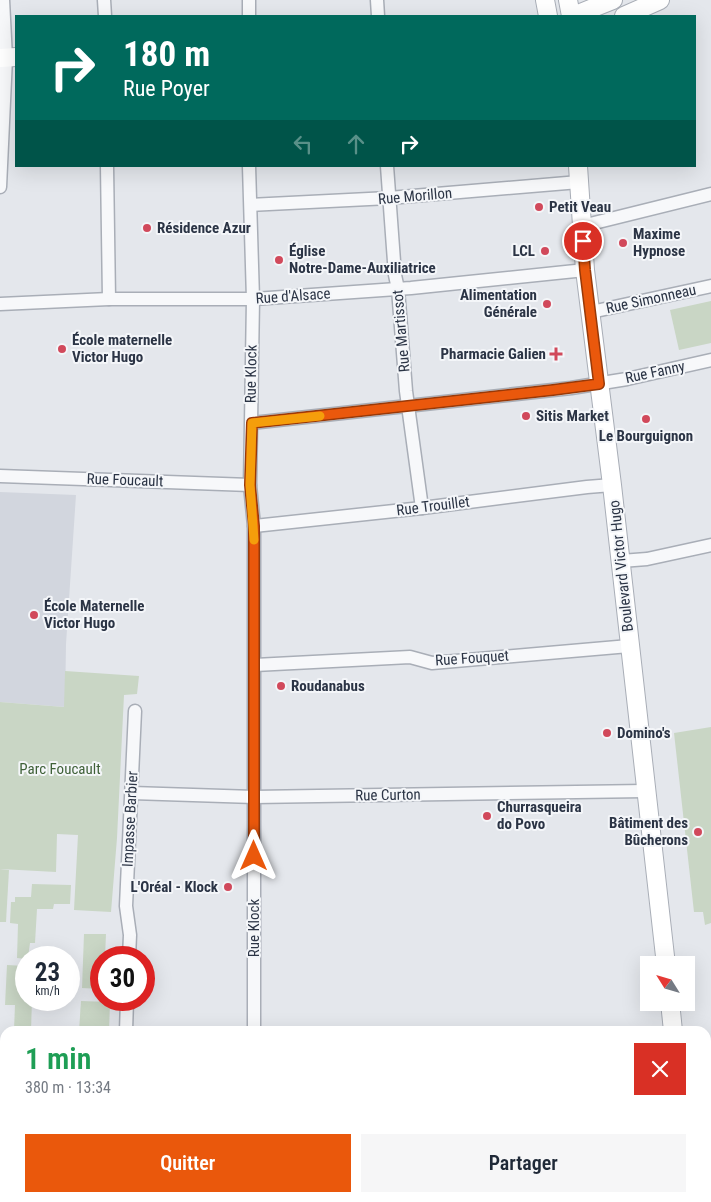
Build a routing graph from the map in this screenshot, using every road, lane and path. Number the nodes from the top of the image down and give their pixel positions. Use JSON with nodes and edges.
{"nodes":[{"id":1,"x":3,"y":0,"type":"edge"},
{"id":2,"x":104,"y":0,"type":"edge"},
{"id":3,"x":249,"y":0,"type":"edge"},
{"id":4,"x":377,"y":0,"type":"edge"},
{"id":5,"x":545,"y":0,"type":"edge"},
{"id":6,"x":568,"y":0,"type":"edge"},
{"id":7,"x":613,"y":0,"type":"edge"},
{"id":8,"x":660,"y":0,"type":"edge"},
{"id":9,"x":105,"y":15,"type":"edge"},
{"id":10,"x":249,"y":15,"type":"edge"},
{"id":11,"x":378,"y":15,"type":"edge"},
{"id":12,"x":548,"y":15,"type":"edge"},
{"id":13,"x":572,"y":15,"type":"edge"},
{"id":14,"x":575,"y":15,"type":"edge"},
{"id":15,"x":626,"y":15,"type":"edge"},
{"id":16,"x":7,"y":58,"type":"edge"},
{"id":17,"x":107,"y":167,"type":"edge"},
{"id":18,"x":249,"y":167,"type":"edge"},
{"id":19,"x":387,"y":167,"type":"edge"},
{"id":20,"x":578,"y":170,"type":"edge"},
{"id":21,"x":0,"y":187,"type":"edge"},
{"id":22,"x":711,"y":194,"type":"edge"},
{"id":23,"x":389,"y":198,"type":"junction"},
{"id":24,"x":251,"y":205,"type":"junction"},
{"id":25,"x":582,"y":226,"type":"junction"},
{"id":26,"x":585,"y":270,"type":"junction"},
{"id":27,"x":711,"y":286,"type":"edge"},
{"id":28,"x":398,"y":289,"type":"junction"},
{"id":29,"x":109,"y":299,"type":"junction"},
{"id":30,"x":253,"y":299,"type":"junction"},
{"id":31,"x":0,"y":304,"type":"edge"},
{"id":32,"x":591,"y":312,"type":"junction"},
{"id":33,"x":711,"y":360,"type":"edge"},
{"id":34,"x":599,"y":384,"type":"junction"},
{"id":35,"x":408,"y":407,"type":"junction"},
{"id":36,"x":252,"y":423,"type":"junction"},
{"id":37,"x":0,"y":476,"type":"edge"},
{"id":38,"x":250,"y":485,"type":"junction"},
{"id":39,"x":612,"y":485,"type":"junction"},
{"id":40,"x":422,"y":508,"type":"junction"},
{"id":41,"x":254,"y":526,"type":"junction"},
{"id":42,"x":711,"y":545,"type":"edge"},
{"id":43,"x":621,"y":561,"type":"junction"},
{"id":44,"x":629,"y":646,"type":"junction"},
{"id":45,"x":255,"y":665,"type":"junction"},
{"id":46,"x":136,"y":711,"type":"dead end"},
{"id":47,"x":645,"y":791,"type":"junction"},
{"id":48,"x":132,"y":792,"type":"junction"},
{"id":49,"x":254,"y":797,"type":"junction"},
{"id":50,"x":130,"y":946,"type":"edge"},
{"id":51,"x":665,"y":956,"type":"edge"},
{"id":52,"x":127,"y":1011,"type":"edge"},
{"id":53,"x":671,"y":1011,"type":"edge"},
{"id":54,"x":126,"y":1026,"type":"edge"},
{"id":55,"x":254,"y":1026,"type":"edge"},
{"id":56,"x":672,"y":1026,"type":"edge"}],
"edges":[{"from":1,"to":16,"type":"street"},
{"from":2,"to":9,"type":"street"},
{"from":3,"to":10,"type":"street"},
{"from":4,"to":11,"type":"street"},
{"from":5,"to":12,"type":"main road"},
{"from":6,"to":13,"type":"main road"},
{"from":7,"to":14,"type":"main road"},
{"from":8,"to":15,"type":"main road"},
{"from":16,"to":21,"type":"street"},
{"from":17,"to":29,"type":"street"},
{"from":18,"to":24,"type":"street","name":"Rue Klock"},
{"from":19,"to":23,"type":"street","name":"Rue Martissot"},
{"from":20,"to":23,"type":"street","name":"Rue Morillon"},
{"from":20,"to":25,"type":"main road","name":"Boulevard Victor Hugo"},
{"from":22,"to":25,"type":"street"},
{"from":23,"to":24,"type":"street","name":"Rue Morillon"},
{"from":23,"to":28,"type":"street","name":"Rue Martissot"},
{"from":24,"to":30,"type":"street","name":"Rue Klock"},
{"from":25,"to":26,"type":"main road","name":"Boulevard Victor Hugo"},
{"from":26,"to":28,"type":"street","name":"Rue d'Alsace"},
{"from":26,"to":32,"type":"main road","name":"Boulevard Victor Hugo"},
{"from":27,"to":32,"type":"street","name":"Rue Simonneau"},
{"from":28,"to":30,"type":"street","name":"Rue d'Alsace"},
{"from":28,"to":35,"type":"street","name":"Rue Martissot"},
{"from":29,"to":30,"type":"street","name":"Rue d'Alsace"},
{"from":29,"to":31,"type":"street","name":"Rue d'Alsace"},
{"from":30,"to":36,"type":"street","name":"Rue Klock"},
{"from":32,"to":34,"type":"main road","name":"Boulevard Victor Hugo"},
{"from":33,"to":34,"type":"street","name":"Rue Fanny"},
{"from":34,"to":35,"type":"street","name":"Rue Fanny"},
{"from":34,"to":39,"type":"main road","name":"Boulevard Victor Hugo"},
{"from":35,"to":36,"type":"street","name":"Rue Fanny"},
{"from":35,"to":40,"type":"street","name":"Rue Martissot"},
{"from":36,"to":38,"type":"street","name":"Rue Klock"},
{"from":37,"to":38,"type":"street","name":"Rue Foucault"},
{"from":38,"to":41,"type":"street","name":"Rue Klock"},
{"from":39,"to":40,"type":"street","name":"Rue Trouillet"},
{"from":39,"to":43,"type":"main road","name":"Boulevard Victor Hugo"},
{"from":40,"to":41,"type":"street","name":"Rue Trouillet"},
{"from":41,"to":45,"type":"street","name":"Rue Klock"},
{"from":42,"to":43,"type":"street"},
{"from":43,"to":44,"type":"main road","name":"Boulevard Victor Hugo"},
{"from":44,"to":45,"type":"street","name":"Rue Fouquet"},
{"from":44,"to":47,"type":"main road","name":"Boulevard Victor Hugo"},
{"from":45,"to":49,"type":"street","name":"Rue Klock"},
{"from":46,"to":48,"type":"street","name":"Impasse Barbier"},
{"from":47,"to":49,"type":"street","name":"Rue Curton"},
{"from":47,"to":51,"type":"main road","name":"Boulevard Victor Hugo"},
{"from":48,"to":49,"type":"street","name":"Rue Curton"},
{"from":48,"to":50,"type":"street","name":"Impasse Barbier"},
{"from":49,"to":55,"type":"street","name":"Rue Klock"},
{"from":52,"to":54,"type":"street"},
{"from":53,"to":56,"type":"main road"}]}
